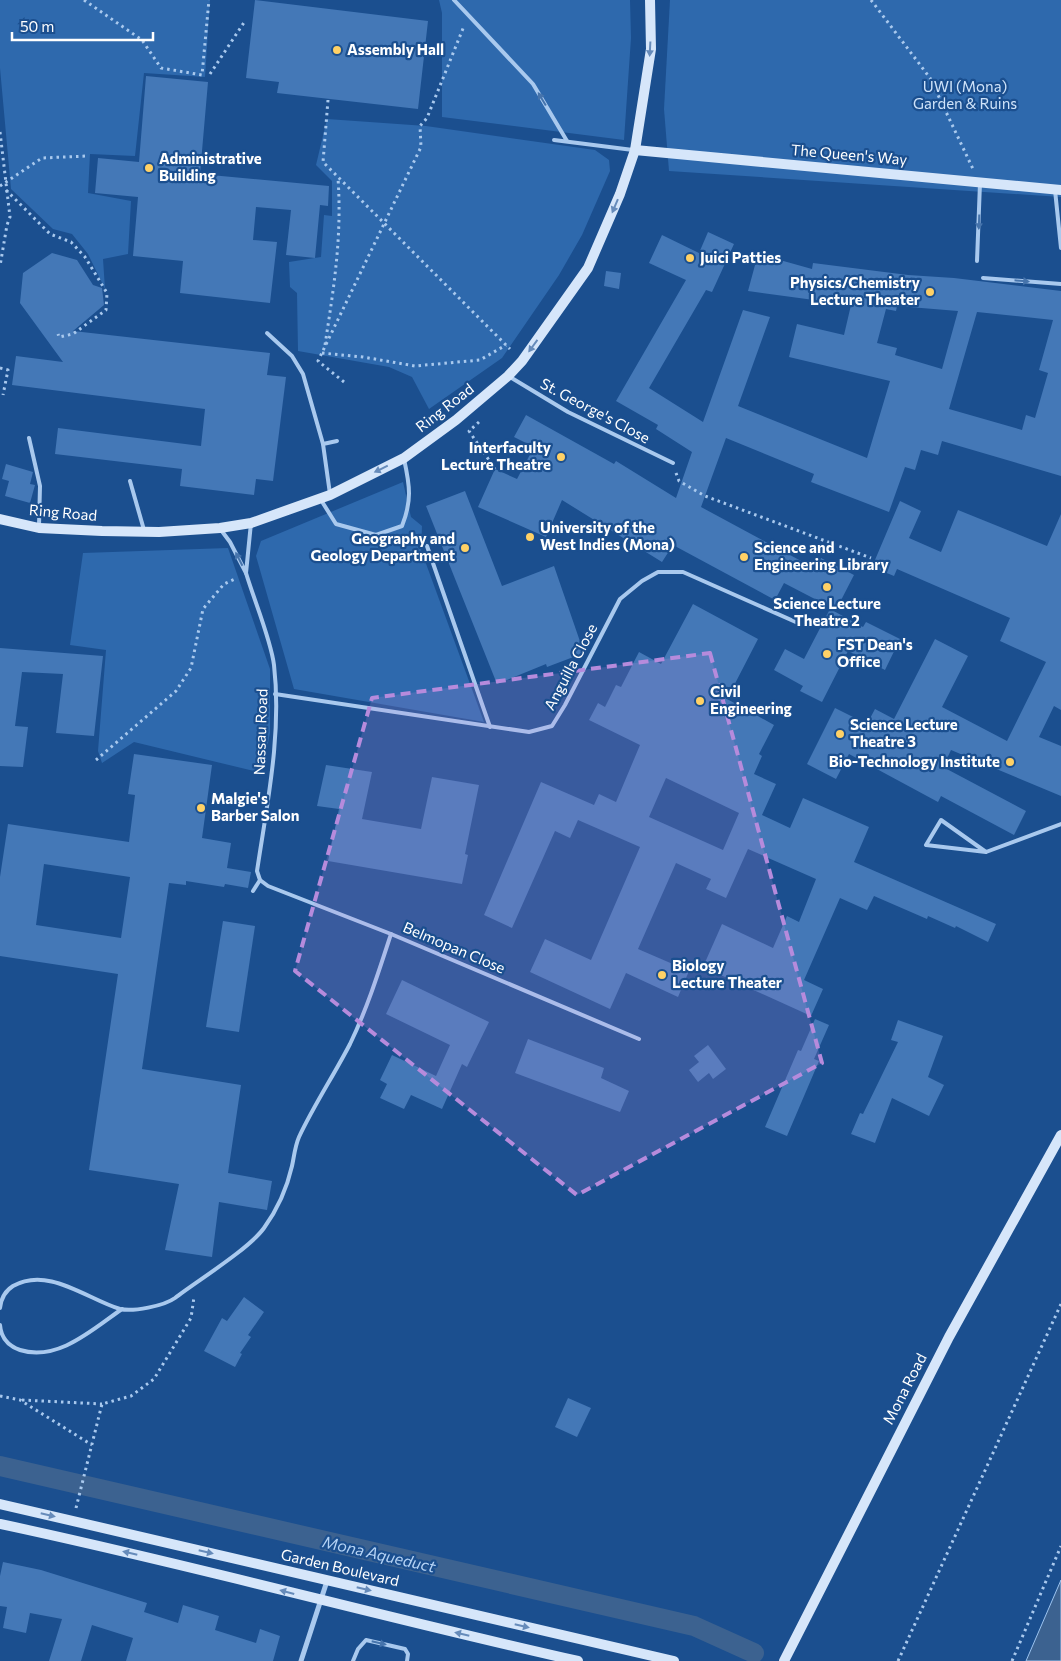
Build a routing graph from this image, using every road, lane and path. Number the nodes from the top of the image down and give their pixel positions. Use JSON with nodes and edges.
{"nodes":[{"id":1,"x":84,"y":0,"type":"edge"},
{"id":2,"x":209,"y":0,"type":"edge"},
{"id":3,"x":454,"y":0,"type":"edge"},
{"id":4,"x":650,"y":0,"type":"edge"},
{"id":5,"x":871,"y":0,"type":"edge"},
{"id":6,"x":468,"y":16,"type":"junction"},
{"id":7,"x":245,"y":20,"type":"dead end"},
{"id":8,"x":210,"y":74,"type":"dead end"},
{"id":9,"x":328,"y":100,"type":"dead end"},
{"id":10,"x":0,"y":132,"type":"edge"},
{"id":11,"x":554,"y":140,"type":"dead end"},
{"id":12,"x":567,"y":141,"type":"junction"},
{"id":13,"x":635,"y":150,"type":"junction"},
{"id":14,"x":87,"y":156,"type":"dead end"},
{"id":15,"x":338,"y":177,"type":"junction"},
{"id":16,"x":0,"y":181,"type":"edge"},
{"id":17,"x":5,"y":183,"type":"junction"},
{"id":18,"x":980,"y":183,"type":"junction"},
{"id":19,"x":0,"y":186,"type":"edge"},
{"id":20,"x":6,"y":190,"type":"junction"},
{"id":21,"x":1058,"y":190,"type":"edge"},
{"id":22,"x":384,"y":223,"type":"junction"},
{"id":23,"x":1061,"y":245,"type":"edge"},
{"id":24,"x":977,"y":261,"type":"dead end"},
{"id":25,"x":0,"y":266,"type":"edge"},
{"id":26,"x":983,"y":278,"type":"dead end"},
{"id":27,"x":1061,"y":284,"type":"edge"},
{"id":28,"x":267,"y":333,"type":"dead end"},
{"id":29,"x":58,"y":334,"type":"dead end"},
{"id":30,"x":506,"y":345,"type":"junction"},
{"id":31,"x":324,"y":349,"type":"junction"},
{"id":32,"x":510,"y":349,"type":"dead end"},
{"id":33,"x":322,"y":353,"type":"junction"},
{"id":34,"x":0,"y":368,"type":"edge"},
{"id":35,"x":508,"y":376,"type":"junction"},
{"id":36,"x":344,"y":382,"type":"dead end"},
{"id":37,"x":3,"y":395,"type":"dead end"},
{"id":38,"x":483,"y":419,"type":"dead end"},
{"id":39,"x":29,"y":438,"type":"dead end"},
{"id":40,"x":338,"y":441,"type":"dead end"},
{"id":41,"x":323,"y":444,"type":"junction"},
{"id":42,"x":404,"y":458,"type":"junction"},
{"id":43,"x":673,"y":463,"type":"joint"},
{"id":44,"x":496,"y":469,"type":"dead end"},
{"id":45,"x":130,"y":481,"type":"dead end"},
{"id":46,"x":325,"y":497,"type":"junction"},
{"id":47,"x":0,"y":519,"type":"edge"},
{"id":48,"x":251,"y":523,"type":"junction"},
{"id":49,"x":39,"y":528,"type":"junction"},
{"id":50,"x":220,"y":528,"type":"junction"},
{"id":51,"x":144,"y":532,"type":"junction"},
{"id":52,"x":427,"y":546,"type":"dead end"},
{"id":53,"x":871,"y":558,"type":"dead end"},
{"id":54,"x":246,"y":574,"type":"junction"},
{"id":55,"x":798,"y":623,"type":"dead end"},
{"id":56,"x":275,"y":694,"type":"junction"},
{"id":57,"x":490,"y":727,"type":"junction"},
{"id":58,"x":96,"y":760,"type":"dead end"},
{"id":59,"x":1061,"y":824,"type":"edge"},
{"id":60,"x":986,"y":852,"type":"junction"},
{"id":61,"x":260,"y":880,"type":"junction"},
{"id":62,"x":253,"y":891,"type":"dead end"},
{"id":63,"x":392,"y":934,"type":"junction"},
{"id":64,"x":639,"y":1039,"type":"dead end"},
{"id":65,"x":1061,"y":1135,"type":"edge"},
{"id":66,"x":196,"y":1282,"type":"junction"},
{"id":67,"x":1061,"y":1304,"type":"edge"},
{"id":68,"x":0,"y":1308,"type":"edge"},
{"id":69,"x":122,"y":1309,"type":"junction"},
{"id":70,"x":0,"y":1324,"type":"edge"},
{"id":71,"x":0,"y":1396,"type":"edge"},
{"id":72,"x":20,"y":1400,"type":"junction"},
{"id":73,"x":102,"y":1404,"type":"junction"},
{"id":74,"x":92,"y":1445,"type":"junction"},
{"id":75,"x":79,"y":1497,"type":"dead end"},
{"id":76,"x":0,"y":1504,"type":"edge"},
{"id":77,"x":0,"y":1524,"type":"edge"},
{"id":78,"x":1061,"y":1546,"type":"edge"},
{"id":79,"x":327,"y":1580,"type":"junction"},
{"id":80,"x":321,"y":1600,"type":"junction"},
{"id":81,"x":301,"y":1661,"type":"edge"},
{"id":82,"x":353,"y":1661,"type":"edge"},
{"id":83,"x":407,"y":1661,"type":"edge"},
{"id":84,"x":578,"y":1661,"type":"edge"},
{"id":85,"x":674,"y":1661,"type":"edge"},
{"id":86,"x":784,"y":1661,"type":"edge"},
{"id":87,"x":898,"y":1661,"type":"edge"},
{"id":88,"x":1012,"y":1661,"type":"edge"}],
"edges":[{"from":1,"to":2,"type":"path"},
{"from":3,"to":6,"type":"lane"},
{"from":4,"to":13,"type":"street","name":"Ring Road","one_way":true},
{"from":5,"to":18,"type":"path"},
{"from":12,"to":6,"type":"lane","one_way":true},
{"from":6,"to":22,"type":"path"},
{"from":7,"to":8,"type":"path"},
{"from":9,"to":15,"type":"path"},
{"from":10,"to":17,"type":"path"},
{"from":11,"to":12,"type":"lane"},
{"from":12,"to":13,"type":"lane"},
{"from":13,"to":18,"type":"street","name":"The Queen's Way"},
{"from":13,"to":35,"type":"street","name":"Ring Road","one_way":true},
{"from":14,"to":17,"type":"path"},
{"from":15,"to":22,"type":"path"},
{"from":15,"to":31,"type":"path"},
{"from":16,"to":17,"type":"path"},
{"from":17,"to":19,"type":"path"},
{"from":17,"to":20,"type":"path"},
{"from":18,"to":21,"type":"street","name":"The Queen's Way"},
{"from":18,"to":24,"type":"lane","one_way":true},
{"from":20,"to":25,"type":"path"},
{"from":20,"to":29,"type":"path"},
{"from":21,"to":23,"type":"lane"},
{"from":22,"to":30,"type":"path"},
{"from":22,"to":31,"type":"path"},
{"from":26,"to":27,"type":"lane","one_way":true},
{"from":28,"to":41,"type":"lane"},
{"from":30,"to":32,"type":"path"},
{"from":30,"to":33,"type":"path"},
{"from":31,"to":33,"type":"path"},
{"from":33,"to":36,"type":"path"},
{"from":34,"to":37,"type":"path"},
{"from":35,"to":42,"type":"street","name":"Ring Road"},
{"from":35,"to":43,"type":"lane","name":"St. George's Close"},
{"from":38,"to":44,"type":"path"},
{"from":39,"to":49,"type":"lane"},
{"from":40,"to":41,"type":"lane"},
{"from":41,"to":46,"type":"lane"},
{"from":42,"to":46,"type":"street","name":"Ring Road","one_way":true},
{"from":42,"to":46,"type":"lane"},
{"from":43,"to":53,"type":"path"},
{"from":45,"to":51,"type":"lane"},
{"from":46,"to":48,"type":"street","name":"Ring Road"},
{"from":47,"to":49,"type":"street","name":"Ring Road"},
{"from":48,"to":50,"type":"street","name":"Ring Road"},
{"from":48,"to":54,"type":"lane"},
{"from":49,"to":51,"type":"street","name":"Ring Road"},
{"from":50,"to":51,"type":"street","name":"Ring Road"},
{"from":54,"to":50,"type":"lane","one_way":true},
{"from":52,"to":57,"type":"lane"},
{"from":54,"to":56,"type":"lane","name":"Nassau Road"},
{"from":54,"to":58,"type":"path"},
{"from":55,"to":57,"type":"lane","name":"Anguilla Close"},
{"from":56,"to":57,"type":"lane","name":"Anguilla Close"},
{"from":56,"to":61,"type":"lane","name":"Nassau Road"},
{"from":59,"to":60,"type":"lane"},
{"from":60,"to":60,"type":"lane"},
{"from":61,"to":62,"type":"lane"},
{"from":61,"to":63,"type":"lane","name":"Belmopan Close"},
{"from":63,"to":64,"type":"lane","name":"Belmopan Close"},
{"from":63,"to":66,"type":"lane"},
{"from":65,"to":86,"type":"street","name":"Mona Road"},
{"from":66,"to":69,"type":"lane"},
{"from":66,"to":73,"type":"path"},
{"from":67,"to":87,"type":"path"},
{"from":68,"to":69,"type":"lane"},
{"from":69,"to":70,"type":"lane"},
{"from":71,"to":72,"type":"path"},
{"from":72,"to":73,"type":"path"},
{"from":72,"to":74,"type":"path"},
{"from":73,"to":74,"type":"path"},
{"from":74,"to":75,"type":"path"},
{"from":76,"to":79,"type":"street","name":"Garden Boulevard","one_way":true},
{"from":80,"to":77,"type":"street","one_way":true},
{"from":78,"to":88,"type":"path"},
{"from":79,"to":80,"type":"street"},
{"from":79,"to":85,"type":"street","name":"Garden Boulevard","one_way":true},
{"from":80,"to":81,"type":"street"},
{"from":84,"to":80,"type":"street","one_way":true},
{"from":82,"to":83,"type":"lane","one_way":true}]}
